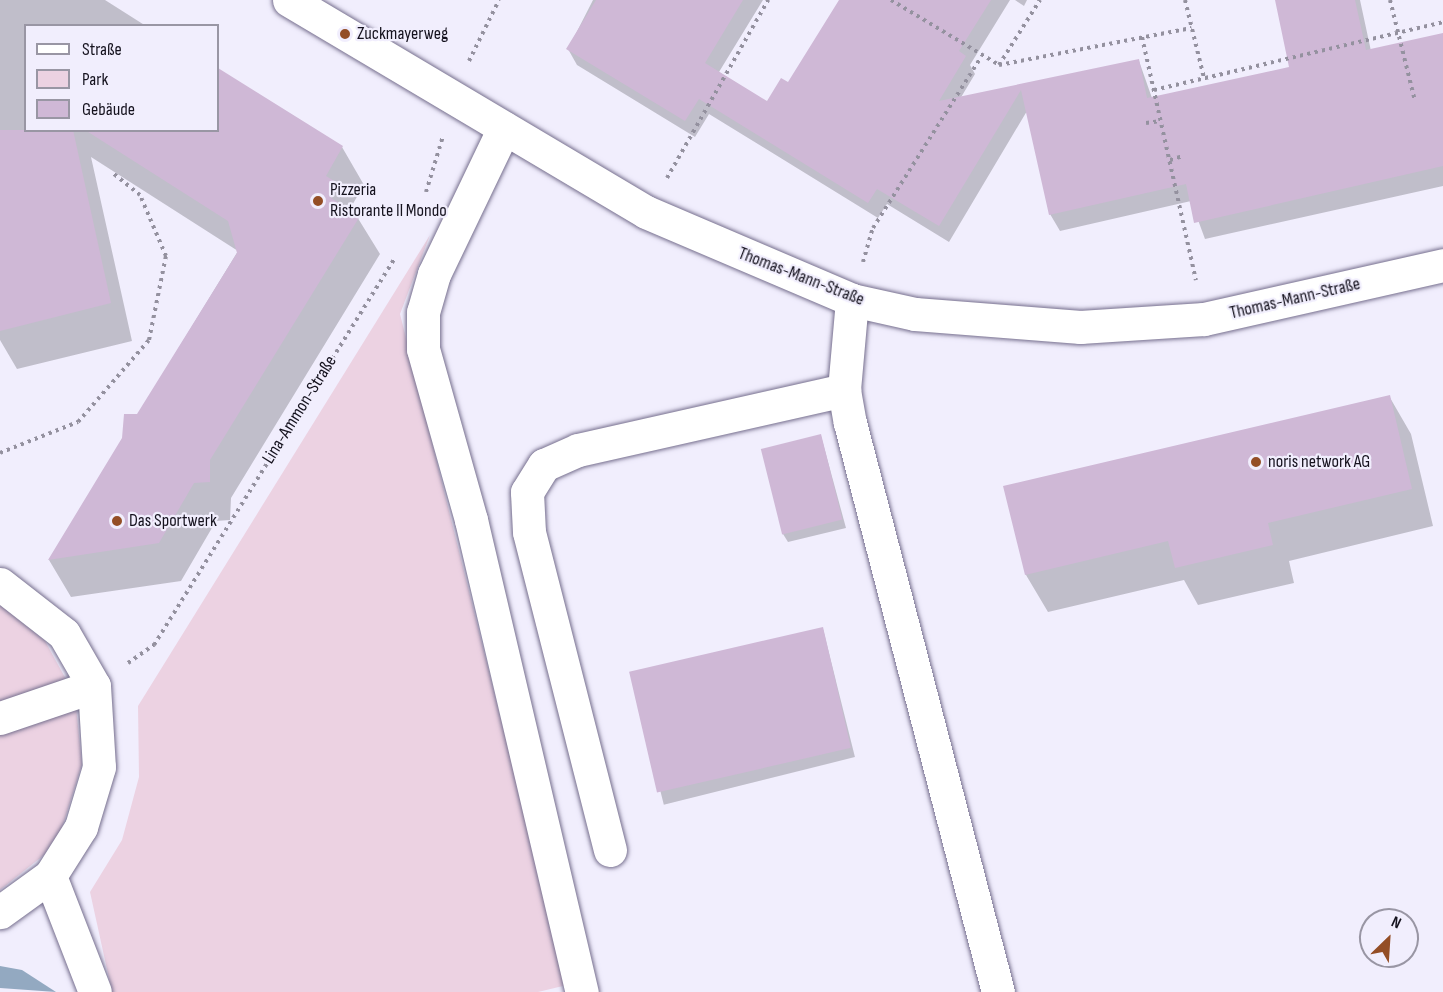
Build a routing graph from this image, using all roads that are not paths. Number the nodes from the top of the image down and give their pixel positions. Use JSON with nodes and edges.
{"nodes":[{"id":1,"x":289,"y":0,"type":"edge"},
{"id":2,"x":504,"y":128,"type":"junction"},
{"id":3,"x":1443,"y":265,"type":"edge"},
{"id":4,"x":852,"y":300,"type":"junction"},
{"id":5,"x":844,"y":390,"type":"junction"},
{"id":6,"x":0,"y":584,"type":"edge"},
{"id":7,"x":94,"y":686,"type":"junction"},
{"id":8,"x":0,"y":718,"type":"edge"},
{"id":9,"x":610,"y":850,"type":"dead end"},
{"id":10,"x":50,"y":876,"type":"junction"},
{"id":11,"x":0,"y":912,"type":"edge"},
{"id":12,"x":95,"y":992,"type":"edge"},
{"id":13,"x":582,"y":992,"type":"edge"},
{"id":14,"x":999,"y":992,"type":"edge"}],
"edges":[{"from":1,"to":2,"type":"street","name":"Thomas-Mann-Straße"},
{"from":2,"to":4,"type":"street","name":"Thomas-Mann-Straße"},
{"from":2,"to":13,"type":"street"},
{"from":3,"to":4,"type":"street","name":"Thomas-Mann-Straße"},
{"from":4,"to":5,"type":"street"},
{"from":5,"to":9,"type":"street"},
{"from":5,"to":14,"type":"street"},
{"from":6,"to":7,"type":"street"},
{"from":7,"to":8,"type":"street"},
{"from":7,"to":10,"type":"street"},
{"from":10,"to":11,"type":"street"},
{"from":10,"to":12,"type":"street"}]}
